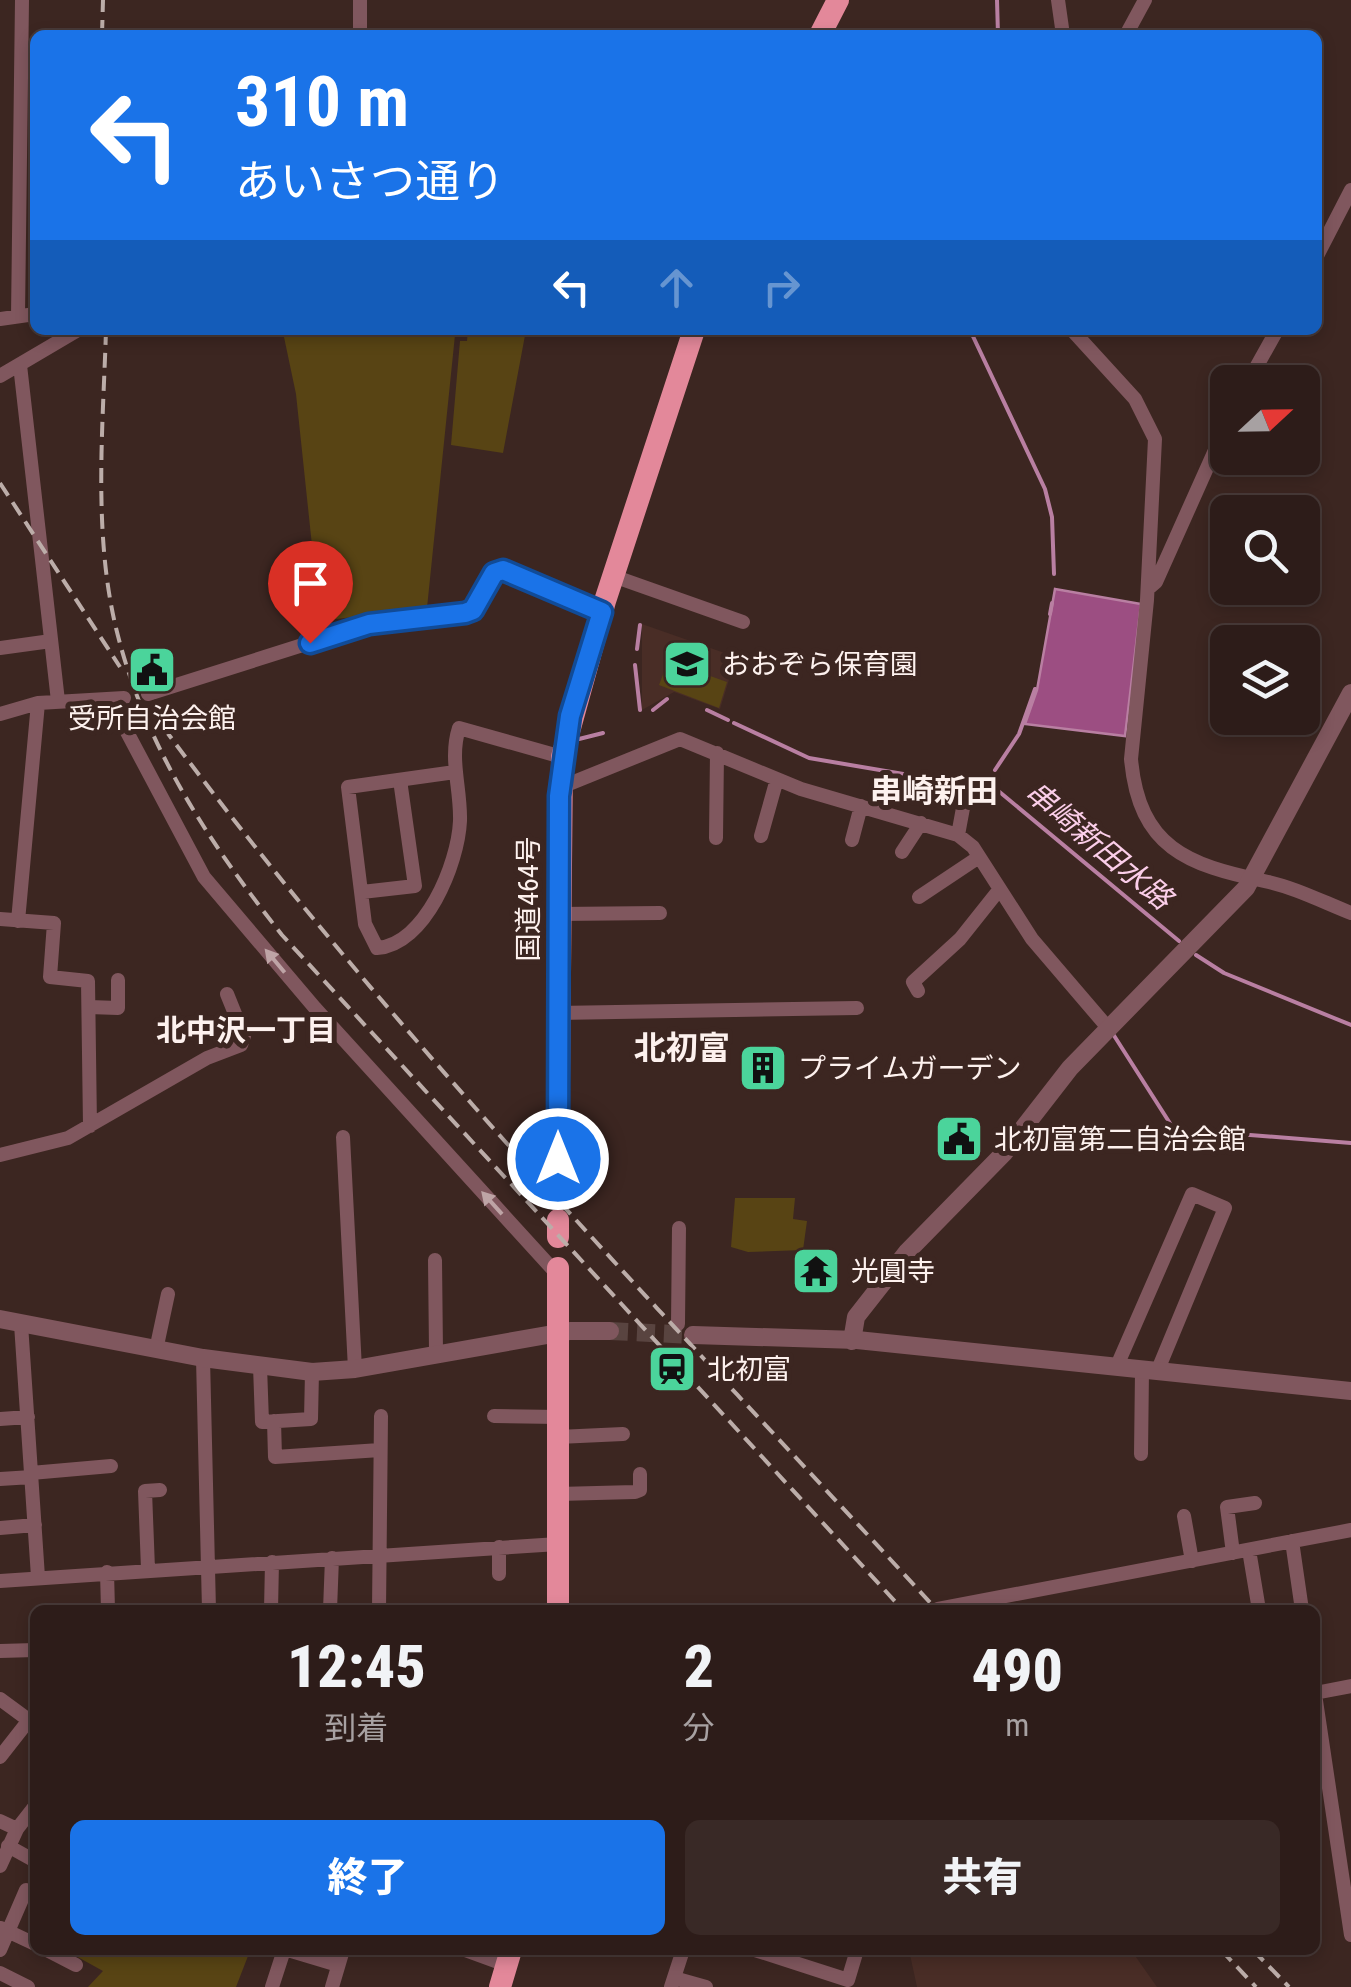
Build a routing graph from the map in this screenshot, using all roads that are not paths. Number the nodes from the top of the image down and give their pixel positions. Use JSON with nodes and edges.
{"nodes":[{"id":1,"x":22,"y":0,"type":"edge"},
{"id":2,"x":360,"y":0,"type":"edge"},
{"id":3,"x":838,"y":0,"type":"edge"},
{"id":4,"x":1058,"y":0,"type":"edge"},
{"id":5,"x":1145,"y":0,"type":"edge"},
{"id":6,"x":360,"y":30,"type":"edge"},
{"id":7,"x":823,"y":30,"type":"edge"},
{"id":8,"x":1062,"y":30,"type":"edge"},
{"id":9,"x":1129,"y":30,"type":"edge"},
{"id":10,"x":1351,"y":190,"type":"edge"},
{"id":11,"x":1322,"y":246,"type":"edge"},
{"id":12,"x":30,"y":315,"type":"edge"},
{"id":13,"x":18,"y":316,"type":"junction"},
{"id":14,"x":0,"y":320,"type":"edge"},
{"id":15,"x":66,"y":335,"type":"edge"},
{"id":16,"x":692,"y":335,"type":"edge"},
{"id":17,"x":1076,"y":335,"type":"edge"},
{"id":18,"x":1274,"y":335,"type":"edge"},
{"id":19,"x":1257,"y":365,"type":"edge"},
{"id":20,"x":20,"y":366,"type":"junction"},
{"id":21,"x":0,"y":376,"type":"edge"},
{"id":22,"x":1210,"y":460,"type":"edge"},
{"id":23,"x":613,"y":576,"type":"junction"},
{"id":24,"x":1148,"y":588,"type":"junction"},
{"id":25,"x":602,"y":612,"type":"junction"},
{"id":26,"x":743,"y":622,"type":"dead end"},
{"id":27,"x":51,"y":640,"type":"junction"},
{"id":28,"x":0,"y":648,"type":"edge"},
{"id":29,"x":148,"y":694,"type":"dead end"},
{"id":30,"x":1350,"y":699,"type":"edge"},
{"id":31,"x":58,"y":702,"type":"junction"},
{"id":32,"x":38,"y":703,"type":"junction"},
{"id":33,"x":0,"y":714,"type":"edge"},
{"id":34,"x":716,"y":752,"type":"junction"},
{"id":35,"x":562,"y":757,"type":"junction"},
{"id":36,"x":455,"y":772,"type":"junction"},
{"id":37,"x":777,"y":779,"type":"junction"},
{"id":38,"x":400,"y":780,"type":"junction"},
{"id":39,"x":560,"y":788,"type":"junction"},
{"id":40,"x":860,"y":806,"type":"junction"},
{"id":41,"x":963,"y":808,"type":"dead end"},
{"id":42,"x":921,"y":822,"type":"junction"},
{"id":43,"x":958,"y":835,"type":"junction"},
{"id":44,"x":761,"y":836,"type":"dead end"},
{"id":45,"x":716,"y":838,"type":"dead end"},
{"id":46,"x":852,"y":840,"type":"dead end"},
{"id":47,"x":902,"y":852,"type":"dead end"},
{"id":48,"x":979,"y":857,"type":"junction"},
{"id":49,"x":1252,"y":880,"type":"junction"},
{"id":50,"x":999,"y":890,"type":"junction"},
{"id":51,"x":362,"y":892,"type":"junction"},
{"id":52,"x":920,"y":897,"type":"dead end"},
{"id":53,"x":660,"y":913,"type":"dead end"},
{"id":54,"x":1351,"y":913,"type":"edge"},
{"id":55,"x":559,"y":914,"type":"junction"},
{"id":56,"x":0,"y":919,"type":"edge"},
{"id":57,"x":18,"y":920,"type":"junction"},
{"id":58,"x":118,"y":980,"type":"dead end"},
{"id":59,"x":918,"y":992,"type":"dead end"},
{"id":60,"x":226,"y":994,"type":"dead end"},
{"id":61,"x":89,"y":1008,"type":"junction"},
{"id":62,"x":857,"y":1008,"type":"dead end"},
{"id":63,"x":558,"y":1013,"type":"junction"},
{"id":64,"x":1109,"y":1029,"type":"junction"},
{"id":65,"x":90,"y":1126,"type":"junction"},
{"id":66,"x":343,"y":1137,"type":"dead end"},
{"id":67,"x":0,"y":1156,"type":"edge"},
{"id":68,"x":558,"y":1189,"type":"dead end"},
{"id":69,"x":679,"y":1228,"type":"dead end"},
{"id":70,"x":434,"y":1260,"type":"dead end"},
{"id":71,"x":558,"y":1271,"type":"joint"},
{"id":72,"x":168,"y":1294,"type":"dead end"},
{"id":73,"x":0,"y":1319,"type":"edge"},
{"id":74,"x":21,"y":1324,"type":"junction"},
{"id":75,"x":685,"y":1330,"type":"joint"},
{"id":76,"x":610,"y":1331,"type":"tunnel mouth"},
{"id":77,"x":558,"y":1333,"type":"junction"},
{"id":78,"x":852,"y":1341,"type":"junction"},
{"id":79,"x":156,"y":1350,"type":"junction"},
{"id":80,"x":436,"y":1351,"type":"junction"},
{"id":81,"x":203,"y":1358,"type":"junction"},
{"id":82,"x":260,"y":1366,"type":"junction"},
{"id":83,"x":355,"y":1368,"type":"junction"},
{"id":84,"x":1116,"y":1368,"type":"junction"},
{"id":85,"x":1150,"y":1371,"type":"junction"},
{"id":86,"x":312,"y":1372,"type":"junction"},
{"id":87,"x":1351,"y":1391,"type":"edge"},
{"id":88,"x":381,"y":1416,"type":"dead end"},
{"id":89,"x":494,"y":1416,"type":"dead end"},
{"id":90,"x":28,"y":1417,"type":"junction"},
{"id":91,"x":0,"y":1419,"type":"edge"},
{"id":92,"x":274,"y":1422,"type":"junction"},
{"id":93,"x":558,"y":1427,"type":"junction"},
{"id":94,"x":623,"y":1434,"type":"dead end"},
{"id":95,"x":380,"y":1450,"type":"junction"},
{"id":96,"x":1141,"y":1454,"type":"dead end"},
{"id":97,"x":111,"y":1466,"type":"dead end"},
{"id":98,"x":640,"y":1474,"type":"dead end"},
{"id":99,"x":32,"y":1475,"type":"junction"},
{"id":100,"x":0,"y":1479,"type":"edge"},
{"id":101,"x":160,"y":1490,"type":"dead end"},
{"id":102,"x":558,"y":1494,"type":"junction"},
{"id":103,"x":1255,"y":1502,"type":"dead end"},
{"id":104,"x":1184,"y":1516,"type":"dead end"},
{"id":105,"x":35,"y":1525,"type":"junction"},
{"id":106,"x":0,"y":1528,"type":"edge"},
{"id":107,"x":1351,"y":1530,"type":"edge"},
{"id":108,"x":1292,"y":1541,"type":"junction"},
{"id":109,"x":558,"y":1544,"type":"junction"},
{"id":110,"x":499,"y":1548,"type":"junction"},
{"id":111,"x":1249,"y":1550,"type":"junction"},
{"id":112,"x":1233,"y":1553,"type":"junction"},
{"id":113,"x":378,"y":1554,"type":"junction"},
{"id":114,"x":332,"y":1558,"type":"junction"},
{"id":115,"x":1192,"y":1561,"type":"junction"},
{"id":116,"x":272,"y":1562,"type":"junction"},
{"id":117,"x":210,"y":1567,"type":"junction"},
{"id":118,"x":148,"y":1569,"type":"junction"},
{"id":119,"x":107,"y":1572,"type":"junction"},
{"id":120,"x":499,"y":1574,"type":"dead end"},
{"id":121,"x":38,"y":1577,"type":"junction"},
{"id":122,"x":0,"y":1580,"type":"edge"},
{"id":123,"x":108,"y":1605,"type":"edge"},
{"id":124,"x":209,"y":1605,"type":"edge"},
{"id":125,"x":271,"y":1605,"type":"edge"},
{"id":126,"x":330,"y":1605,"type":"edge"},
{"id":127,"x":379,"y":1605,"type":"edge"},
{"id":128,"x":558,"y":1605,"type":"edge"},
{"id":129,"x":959,"y":1605,"type":"edge"},
{"id":130,"x":1258,"y":1605,"type":"edge"},
{"id":131,"x":1301,"y":1605,"type":"edge"},
{"id":132,"x":30,"y":1650,"type":"edge"},
{"id":133,"x":0,"y":1651,"type":"edge"},
{"id":134,"x":1351,"y":1686,"type":"edge"},
{"id":135,"x":1320,"y":1693,"type":"edge"},
{"id":136,"x":0,"y":1699,"type":"edge"},
{"id":137,"x":30,"y":1722,"type":"edge"},
{"id":138,"x":30,"y":1725,"type":"edge"},
{"id":139,"x":1320,"y":1727,"type":"edge"},
{"id":140,"x":0,"y":1758,"type":"edge"},
{"id":141,"x":30,"y":1813,"type":"edge"},
{"id":142,"x":0,"y":1821,"type":"edge"},
{"id":143,"x":18,"y":1829,"type":"junction"},
{"id":144,"x":8,"y":1846,"type":"junction"},
{"id":145,"x":30,"y":1859,"type":"edge"},
{"id":146,"x":0,"y":1866,"type":"edge"},
{"id":147,"x":30,"y":1892,"type":"edge"},
{"id":148,"x":4,"y":1929,"type":"edge"},
{"id":149,"x":1351,"y":1935,"type":"edge"},
{"id":150,"x":30,"y":1942,"type":"edge"},
{"id":151,"x":0,"y":1950,"type":"edge"},
{"id":152,"x":57,"y":1955,"type":"edge"},
{"id":153,"x":284,"y":1955,"type":"edge"},
{"id":154,"x":476,"y":1955,"type":"edge"},
{"id":155,"x":681,"y":1955,"type":"edge"},
{"id":156,"x":770,"y":1955,"type":"edge"},
{"id":157,"x":856,"y":1955,"type":"edge"},
{"id":158,"x":340,"y":1958,"type":"edge"},
{"id":159,"x":76,"y":1965,"type":"dead end"},
{"id":160,"x":506,"y":1968,"type":"edge"},
{"id":161,"x":0,"y":1973,"type":"edge"},
{"id":162,"x":673,"y":1982,"type":"edge"},
{"id":163,"x":28,"y":1987,"type":"edge"},
{"id":164,"x":272,"y":1987,"type":"edge"},
{"id":165,"x":332,"y":1987,"type":"edge"},
{"id":166,"x":706,"y":1987,"type":"edge"}],
"edges":[{"from":1,"to":13,"type":"street"},
{"from":2,"to":6,"type":"street"},
{"from":3,"to":7,"type":"highway"},
{"from":4,"to":8,"type":"street"},
{"from":5,"to":9,"type":"street"},
{"from":10,"to":11,"type":"street"},
{"from":12,"to":13,"type":"street"},
{"from":13,"to":14,"type":"street"},
{"from":15,"to":20,"type":"street"},
{"from":16,"to":23,"type":"highway","name":"国道464号"},
{"from":17,"to":24,"type":"street"},
{"from":18,"to":19,"type":"street"},
{"from":20,"to":21,"type":"street"},
{"from":20,"to":27,"type":"street"},
{"from":22,"to":24,"type":"street"},
{"from":23,"to":25,"type":"highway","name":"国道464号"},
{"from":23,"to":26,"type":"street"},
{"from":24,"to":49,"type":"street"},
{"from":25,"to":29,"type":"street"},
{"from":25,"to":35,"type":"highway","name":"国道464号"},
{"from":27,"to":28,"type":"street"},
{"from":27,"to":31,"type":"street"},
{"from":30,"to":49,"type":"street"},
{"from":31,"to":32,"type":"street"},
{"from":71,"to":31,"type":"street","one_way":true},
{"from":32,"to":33,"type":"street"},
{"from":32,"to":57,"type":"street"},
{"from":34,"to":37,"type":"street"},
{"from":34,"to":39,"type":"street"},
{"from":34,"to":45,"type":"street"},
{"from":35,"to":36,"type":"street"},
{"from":35,"to":39,"type":"highway","name":"国道464号"},
{"from":36,"to":38,"type":"street"},
{"from":36,"to":51,"type":"street"},
{"from":37,"to":40,"type":"street"},
{"from":37,"to":44,"type":"street"},
{"from":38,"to":51,"type":"street"},
{"from":38,"to":51,"type":"street"},
{"from":39,"to":55,"type":"highway","name":"国道464号"},
{"from":40,"to":42,"type":"street"},
{"from":40,"to":46,"type":"street"},
{"from":41,"to":43,"type":"street"},
{"from":42,"to":43,"type":"street"},
{"from":42,"to":47,"type":"street"},
{"from":43,"to":48,"type":"street"},
{"from":48,"to":50,"type":"street"},
{"from":48,"to":52,"type":"street"},
{"from":49,"to":54,"type":"street"},
{"from":49,"to":64,"type":"street"},
{"from":50,"to":59,"type":"street"},
{"from":50,"to":64,"type":"street"},
{"from":53,"to":55,"type":"street"},
{"from":55,"to":63,"type":"highway","name":"国道464号"},
{"from":56,"to":57,"type":"street"},
{"from":57,"to":61,"type":"street"},
{"from":58,"to":61,"type":"street"},
{"from":60,"to":65,"type":"street"},
{"from":61,"to":65,"type":"street"},
{"from":62,"to":63,"type":"street"},
{"from":63,"to":68,"type":"highway","name":"国道464号"},
{"from":64,"to":78,"type":"street"},
{"from":65,"to":67,"type":"street"},
{"from":66,"to":83,"type":"street"},
{"from":69,"to":75,"type":"street"},
{"from":70,"to":80,"type":"street"},
{"from":71,"to":77,"type":"highway"},
{"from":72,"to":79,"type":"street"},
{"from":73,"to":74,"type":"street"},
{"from":74,"to":79,"type":"street"},
{"from":74,"to":90,"type":"street"},
{"from":75,"to":78,"type":"street"},
{"from":76,"to":77,"type":"street"},
{"from":77,"to":80,"type":"street"},
{"from":77,"to":93,"type":"highway"},
{"from":78,"to":84,"type":"street"},
{"from":79,"to":81,"type":"street"},
{"from":80,"to":83,"type":"street"},
{"from":81,"to":82,"type":"street"},
{"from":81,"to":117,"type":"street"},
{"from":82,"to":86,"type":"street"},
{"from":82,"to":92,"type":"street"},
{"from":83,"to":86,"type":"street"},
{"from":84,"to":85,"type":"street"},
{"from":84,"to":85,"type":"street"},
{"from":85,"to":87,"type":"street"},
{"from":85,"to":96,"type":"street"},
{"from":86,"to":92,"type":"street"},
{"from":88,"to":95,"type":"street"},
{"from":89,"to":93,"type":"street"},
{"from":90,"to":91,"type":"street"},
{"from":90,"to":99,"type":"street"},
{"from":92,"to":95,"type":"street"},
{"from":93,"to":94,"type":"street"},
{"from":93,"to":102,"type":"highway"},
{"from":95,"to":113,"type":"street"},
{"from":97,"to":99,"type":"street"},
{"from":98,"to":102,"type":"street"},
{"from":99,"to":100,"type":"street"},
{"from":99,"to":105,"type":"street"},
{"from":101,"to":118,"type":"street"},
{"from":102,"to":109,"type":"highway"},
{"from":103,"to":112,"type":"street"},
{"from":104,"to":115,"type":"street"},
{"from":105,"to":106,"type":"street"},
{"from":105,"to":121,"type":"street"},
{"from":107,"to":108,"type":"street"},
{"from":108,"to":111,"type":"street"},
{"from":108,"to":131,"type":"street"},
{"from":109,"to":110,"type":"street"},
{"from":109,"to":128,"type":"highway"},
{"from":110,"to":113,"type":"street"},
{"from":110,"to":120,"type":"street"},
{"from":111,"to":112,"type":"street"},
{"from":111,"to":130,"type":"street"},
{"from":112,"to":115,"type":"street"},
{"from":113,"to":114,"type":"street"},
{"from":113,"to":127,"type":"street"},
{"from":114,"to":116,"type":"street"},
{"from":114,"to":126,"type":"street"},
{"from":115,"to":129,"type":"street"},
{"from":116,"to":117,"type":"street"},
{"from":116,"to":125,"type":"street"},
{"from":117,"to":118,"type":"street"},
{"from":117,"to":124,"type":"street"},
{"from":118,"to":119,"type":"street"},
{"from":119,"to":121,"type":"street"},
{"from":119,"to":123,"type":"street"},
{"from":121,"to":122,"type":"street"},
{"from":132,"to":133,"type":"street"},
{"from":134,"to":135,"type":"street"},
{"from":136,"to":137,"type":"street"},
{"from":138,"to":140,"type":"street"},
{"from":139,"to":149,"type":"street"},
{"from":141,"to":143,"type":"street"},
{"from":142,"to":143,"type":"street"},
{"from":143,"to":144,"type":"street"},
{"from":144,"to":145,"type":"street"},
{"from":144,"to":146,"type":"street"},
{"from":147,"to":148,"type":"street"},
{"from":148,"to":150,"type":"street"},
{"from":148,"to":151,"type":"street"},
{"from":152,"to":159,"type":"street"},
{"from":153,"to":164,"type":"street"},
{"from":154,"to":160,"type":"street"},
{"from":155,"to":162,"type":"street"},
{"from":156,"to":157,"type":"street"},
{"from":158,"to":165,"type":"street"},
{"from":161,"to":163,"type":"street"},
{"from":162,"to":166,"type":"street"}]}
